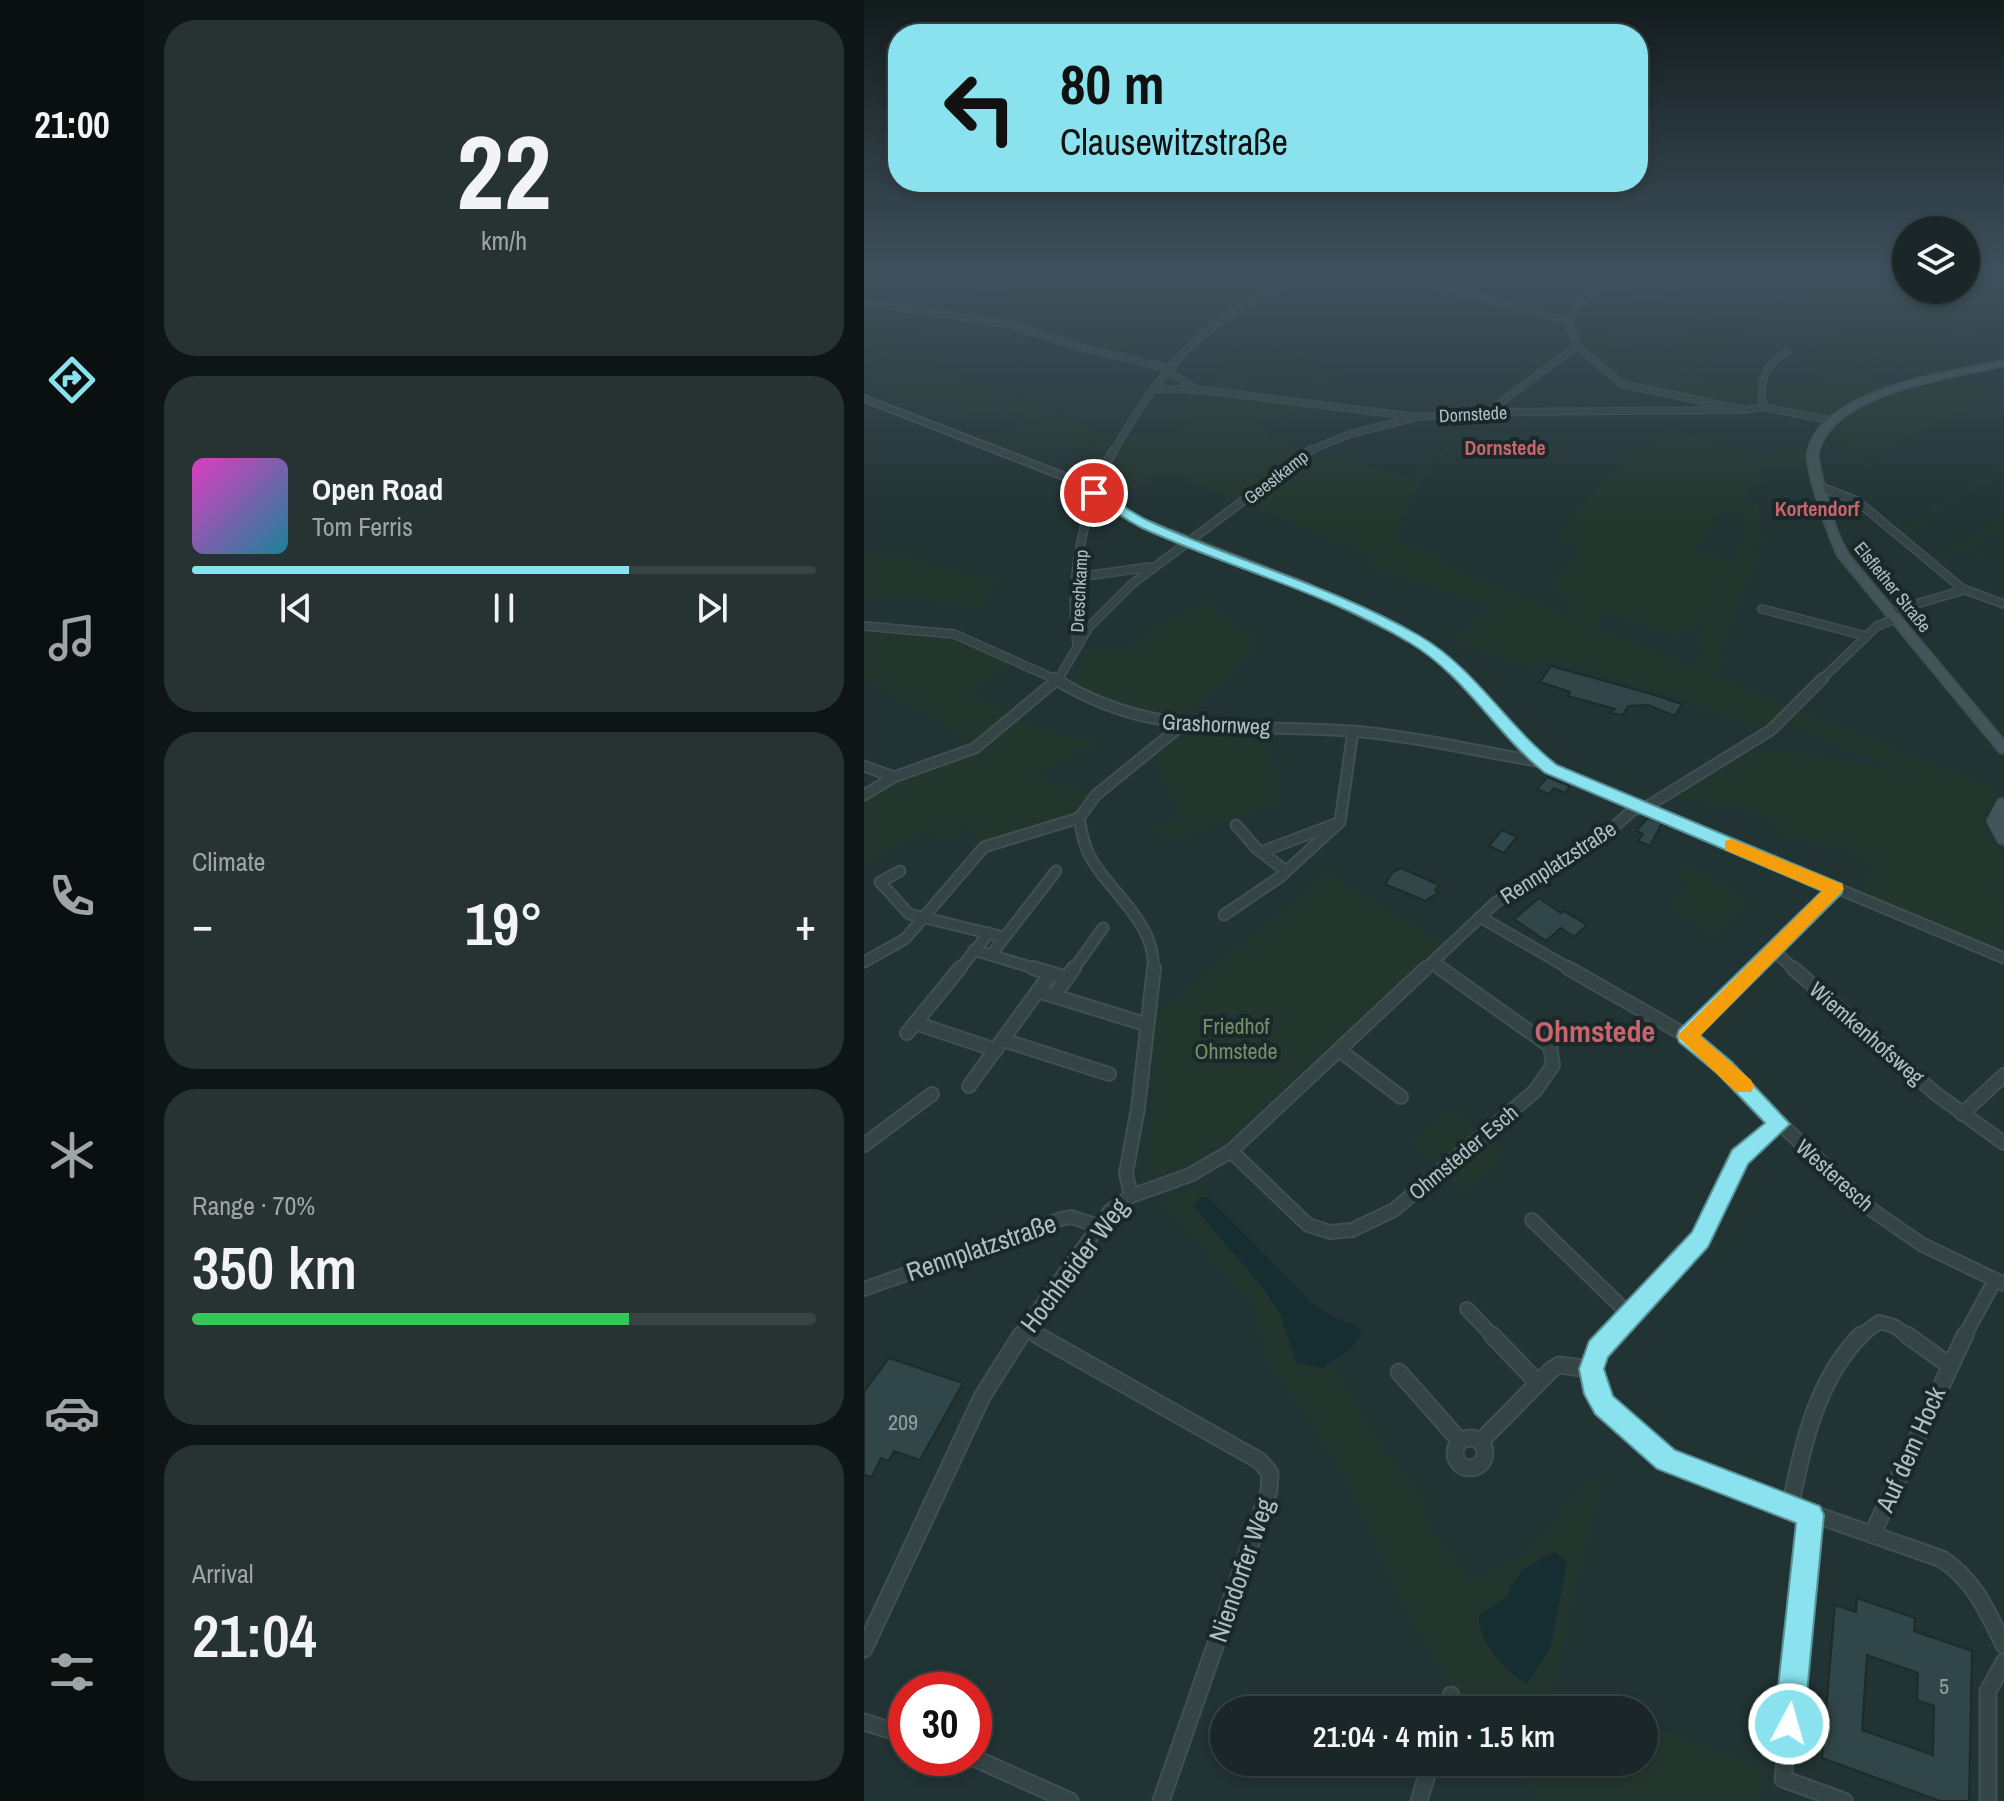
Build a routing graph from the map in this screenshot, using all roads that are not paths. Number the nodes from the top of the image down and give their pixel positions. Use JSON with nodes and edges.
{"nodes":[{"id":1,"x":1107,"y":354,"type":"edge"},
{"id":2,"x":1185,"y":354,"type":"edge"},
{"id":3,"x":1566,"y":354,"type":"edge"},
{"id":4,"x":1587,"y":354,"type":"edge"},
{"id":5,"x":1784,"y":354,"type":"edge"},
{"id":6,"x":2004,"y":363,"type":"edge"},
{"id":7,"x":1169,"y":370,"type":"junction"},
{"id":8,"x":1153,"y":389,"type":"junction"},
{"id":9,"x":1203,"y":390,"type":"junction"},
{"id":10,"x":864,"y":398,"type":"edge"},
{"id":11,"x":1763,"y":407,"type":"junction"},
{"id":12,"x":1744,"y":410,"type":"junction"},
{"id":13,"x":1488,"y":412,"type":"junction"},
{"id":14,"x":1417,"y":417,"type":"junction"},
{"id":15,"x":1829,"y":420,"type":"junction"},
{"id":16,"x":1818,"y":486,"type":"junction"},
{"id":17,"x":1092,"y":491,"type":"junction"},
{"id":18,"x":1189,"y":541,"type":"junction"},
{"id":19,"x":1155,"y":566,"type":"junction"},
{"id":20,"x":1077,"y":577,"type":"junction"},
{"id":21,"x":1964,"y":590,"type":"junction"},
{"id":22,"x":2004,"y":604,"type":"edge"},
{"id":23,"x":1762,"y":609,"type":"dead end"},
{"id":24,"x":1892,"y":616,"type":"junction"},
{"id":25,"x":864,"y":626,"type":"edge"},
{"id":26,"x":1866,"y":636,"type":"junction"},
{"id":27,"x":1077,"y":644,"type":"junction"},
{"id":28,"x":1057,"y":682,"type":"junction"},
{"id":29,"x":1182,"y":725,"type":"junction"},
{"id":30,"x":1353,"y":731,"type":"junction"},
{"id":31,"x":2004,"y":749,"type":"edge"},
{"id":32,"x":1537,"y":761,"type":"junction"},
{"id":33,"x":864,"y":766,"type":"edge"},
{"id":34,"x":894,"y":777,"type":"junction"},
{"id":35,"x":864,"y":795,"type":"edge"},
{"id":36,"x":2004,"y":803,"type":"edge"},
{"id":37,"x":1641,"y":808,"type":"junction"},
{"id":38,"x":1079,"y":818,"type":"junction"},
{"id":39,"x":1340,"y":822,"type":"junction"},
{"id":40,"x":1236,"y":825,"type":"dead end"},
{"id":41,"x":2004,"y":839,"type":"edge"},
{"id":42,"x":1261,"y":852,"type":"junction"},
{"id":43,"x":900,"y":871,"type":"dead end"},
{"id":44,"x":1056,"y":871,"type":"dead end"},
{"id":45,"x":1286,"y":871,"type":"junction"},
{"id":46,"x":1835,"y":889,"type":"junction"},
{"id":47,"x":1224,"y":915,"type":"dead end"},
{"id":48,"x":924,"y":917,"type":"junction"},
{"id":49,"x":1480,"y":917,"type":"junction"},
{"id":50,"x":1103,"y":928,"type":"dead end"},
{"id":51,"x":989,"y":933,"type":"junction"},
{"id":52,"x":1004,"y":937,"type":"junction"},
{"id":53,"x":974,"y":950,"type":"junction"},
{"id":54,"x":1773,"y":950,"type":"junction"},
{"id":55,"x":991,"y":955,"type":"junction"},
{"id":56,"x":2004,"y":958,"type":"edge"},
{"id":57,"x":864,"y":962,"type":"edge"},
{"id":58,"x":1433,"y":963,"type":"junction"},
{"id":59,"x":1051,"y":973,"type":"junction"},
{"id":60,"x":1067,"y":978,"type":"junction"},
{"id":61,"x":1038,"y":991,"type":"junction"},
{"id":62,"x":1054,"y":996,"type":"junction"},
{"id":63,"x":1145,"y":1024,"type":"junction"},
{"id":64,"x":1687,"y":1036,"type":"junction"},
{"id":65,"x":1000,"y":1045,"type":"junction"},
{"id":66,"x":1339,"y":1050,"type":"junction"},
{"id":67,"x":1109,"y":1074,"type":"dead end"},
{"id":68,"x":2004,"y":1075,"type":"edge"},
{"id":69,"x":969,"y":1086,"type":"dead end"},
{"id":70,"x":932,"y":1094,"type":"dead end"},
{"id":71,"x":1401,"y":1097,"type":"dead end"},
{"id":72,"x":1962,"y":1114,"type":"junction"},
{"id":73,"x":1779,"y":1124,"type":"junction"},
{"id":74,"x":2004,"y":1143,"type":"edge"},
{"id":75,"x":864,"y":1145,"type":"edge"},
{"id":76,"x":1231,"y":1151,"type":"junction"},
{"id":77,"x":1131,"y":1196,"type":"junction"},
{"id":78,"x":1532,"y":1220,"type":"dead end"},
{"id":79,"x":1099,"y":1226,"type":"junction"},
{"id":80,"x":2000,"y":1282,"type":"edge"},
{"id":81,"x":864,"y":1289,"type":"edge"},
{"id":82,"x":1467,"y":1309,"type":"dead end"},
{"id":83,"x":1630,"y":1315,"type":"junction"},
{"id":84,"x":1025,"y":1328,"type":"junction"},
{"id":85,"x":1949,"y":1365,"type":"junction"},
{"id":86,"x":1591,"y":1369,"type":"junction"},
{"id":87,"x":1399,"y":1372,"type":"dead end"},
{"id":88,"x":1537,"y":1382,"type":"junction"},
{"id":89,"x":1460,"y":1441,"type":"junction"},
{"id":90,"x":1480,"y":1442,"type":"junction"},
{"id":91,"x":1790,"y":1508,"type":"junction"},
{"id":92,"x":1810,"y":1515,"type":"junction"},
{"id":93,"x":1872,"y":1535,"type":"junction"},
{"id":94,"x":2004,"y":1645,"type":"edge"},
{"id":95,"x":864,"y":1649,"type":"edge"},
{"id":96,"x":2004,"y":1662,"type":"edge"},
{"id":97,"x":864,"y":1722,"type":"edge"},
{"id":98,"x":888,"y":1729,"type":"edge"},
{"id":99,"x":992,"y":1766,"type":"edge"},
{"id":100,"x":1427,"y":1776,"type":"edge"},
{"id":101,"x":1070,"y":1801,"type":"edge"},
{"id":102,"x":1161,"y":1801,"type":"edge"},
{"id":103,"x":1419,"y":1801,"type":"edge"},
{"id":104,"x":1844,"y":1801,"type":"edge"},
{"id":105,"x":1988,"y":1801,"type":"edge"}],
"edges":[{"from":1,"to":7,"type":"street","name":"Dornstede"},
{"from":2,"to":7,"type":"street","name":"Dreschkamp"},
{"from":3,"to":13,"type":"street"},
{"from":4,"to":12,"type":"street"},
{"from":5,"to":11,"type":"street"},
{"from":6,"to":15,"type":"main road"},
{"from":7,"to":8,"type":"street","name":"Dreschkamp"},
{"from":7,"to":9,"type":"street","name":"Dornstede"},
{"from":8,"to":9,"type":"street","name":"Dornstede"},
{"from":8,"to":17,"type":"street","name":"Dreschkamp"},
{"from":9,"to":14,"type":"street","name":"Dornstede"},
{"from":10,"to":17,"type":"street"},
{"from":11,"to":12,"type":"street","name":"Dornstede"},
{"from":11,"to":15,"type":"street"},
{"from":12,"to":13,"type":"street","name":"Dornstede"},
{"from":13,"to":14,"type":"street","name":"Dornstede"},
{"from":14,"to":18,"type":"street","name":"Geestkamp"},
{"from":15,"to":16,"type":"main road","name":"Elsflether Straße"},
{"from":16,"to":21,"type":"street"},
{"from":16,"to":24,"type":"main road","name":"Elsflether Straße"},
{"from":17,"to":18,"type":"street"},
{"from":17,"to":20,"type":"street","name":"Dreschkamp"},
{"from":18,"to":19,"type":"street","name":"Geestkamp"},
{"from":18,"to":32,"type":"street"},
{"from":19,"to":20,"type":"street"},
{"from":19,"to":27,"type":"street","name":"Geestkamp"},
{"from":20,"to":27,"type":"street","name":"Dreschkamp"},
{"from":21,"to":22,"type":"street"},
{"from":21,"to":24,"type":"street","name":"Rennplatzstraße"},
{"from":23,"to":26,"type":"street"},
{"from":24,"to":26,"type":"street","name":"Rennplatzstraße"},
{"from":24,"to":31,"type":"main road","name":"Elsflether Straße"},
{"from":25,"to":28,"type":"street","name":"Grashornweg"},
{"from":26,"to":37,"type":"street","name":"Rennplatzstraße"},
{"from":27,"to":28,"type":"street","name":"Geestkamp"},
{"from":28,"to":29,"type":"street","name":"Grashornweg"},
{"from":28,"to":34,"type":"street"},
{"from":29,"to":30,"type":"street","name":"Grashornweg"},
{"from":29,"to":38,"type":"street"},
{"from":30,"to":32,"type":"street","name":"Grashornweg"},
{"from":30,"to":39,"type":"street"},
{"from":32,"to":37,"type":"street"},
{"from":33,"to":34,"type":"street"},
{"from":34,"to":35,"type":"street"},
{"from":36,"to":41,"type":"main road"},
{"from":37,"to":46,"type":"street"},
{"from":37,"to":49,"type":"street","name":"Rennplatzstraße"},
{"from":38,"to":48,"type":"street"},
{"from":38,"to":63,"type":"street","name":"Hochheider Weg"},
{"from":39,"to":42,"type":"street"},
{"from":39,"to":45,"type":"street"},
{"from":40,"to":42,"type":"street"},
{"from":42,"to":45,"type":"street"},
{"from":43,"to":48,"type":"street"},
{"from":44,"to":52,"type":"street"},
{"from":45,"to":47,"type":"street"},
{"from":46,"to":54,"type":"street"},
{"from":46,"to":56,"type":"street"},
{"from":48,"to":51,"type":"street"},
{"from":48,"to":57,"type":"street"},
{"from":49,"to":58,"type":"street","name":"Rennplatzstraße"},
{"from":49,"to":64,"type":"street","name":"Westeresch"},
{"from":50,"to":60,"type":"street"},
{"from":51,"to":52,"type":"street"},
{"from":51,"to":53,"type":"street"},
{"from":52,"to":55,"type":"street"},
{"from":53,"to":55,"type":"street"},
{"from":53,"to":65,"type":"street"},
{"from":54,"to":64,"type":"street"},
{"from":54,"to":72,"type":"street","name":"Wiemkenhofsweg"},
{"from":55,"to":59,"type":"street"},
{"from":58,"to":66,"type":"street","name":"Rennplatzstraße"},
{"from":58,"to":76,"type":"street","name":"Ohmsteder Esch"},
{"from":59,"to":60,"type":"street"},
{"from":59,"to":61,"type":"street"},
{"from":60,"to":62,"type":"street"},
{"from":61,"to":62,"type":"street"},
{"from":61,"to":65,"type":"street"},
{"from":62,"to":63,"type":"street"},
{"from":63,"to":77,"type":"street","name":"Hochheider Weg"},
{"from":64,"to":73,"type":"street","name":"Westeresch"},
{"from":65,"to":67,"type":"street"},
{"from":65,"to":69,"type":"street"},
{"from":66,"to":71,"type":"street"},
{"from":66,"to":76,"type":"street","name":"Rennplatzstraße"},
{"from":68,"to":72,"type":"street"},
{"from":70,"to":75,"type":"street"},
{"from":72,"to":74,"type":"street","name":"Wiemkenhofsweg"},
{"from":73,"to":80,"type":"street","name":"Westeresch"},
{"from":73,"to":83,"type":"street"},
{"from":76,"to":77,"type":"street","name":"Rennplatzstraße"},
{"from":77,"to":79,"type":"street","name":"Hochheider Weg"},
{"from":78,"to":83,"type":"street"},
{"from":79,"to":81,"type":"street","name":"Rennplatzstraße"},
{"from":79,"to":84,"type":"street","name":"Hochheider Weg"},
{"from":80,"to":85,"type":"street","name":"Auf dem Hock"},
{"from":82,"to":88,"type":"street"},
{"from":83,"to":86,"type":"street"},
{"from":84,"to":95,"type":"street","name":"Hochheider Weg"},
{"from":84,"to":102,"type":"street","name":"Niendorfer Weg"},
{"from":85,"to":91,"type":"street","name":"Auf dem Hock"},
{"from":85,"to":93,"type":"street","name":"Auf dem Hock"},
{"from":86,"to":88,"type":"street"},
{"from":86,"to":91,"type":"street"},
{"from":87,"to":89,"type":"street"},
{"from":88,"to":90,"type":"street"},
{"from":89,"to":90,"type":"street"},
{"from":89,"to":90,"type":"street"},
{"from":91,"to":92,"type":"street"},
{"from":92,"to":93,"type":"street"},
{"from":92,"to":104,"type":"street"},
{"from":93,"to":94,"type":"street"},
{"from":96,"to":105,"type":"street"},
{"from":97,"to":98,"type":"street"},
{"from":99,"to":101,"type":"street"},
{"from":100,"to":103,"type":"street"}]}
